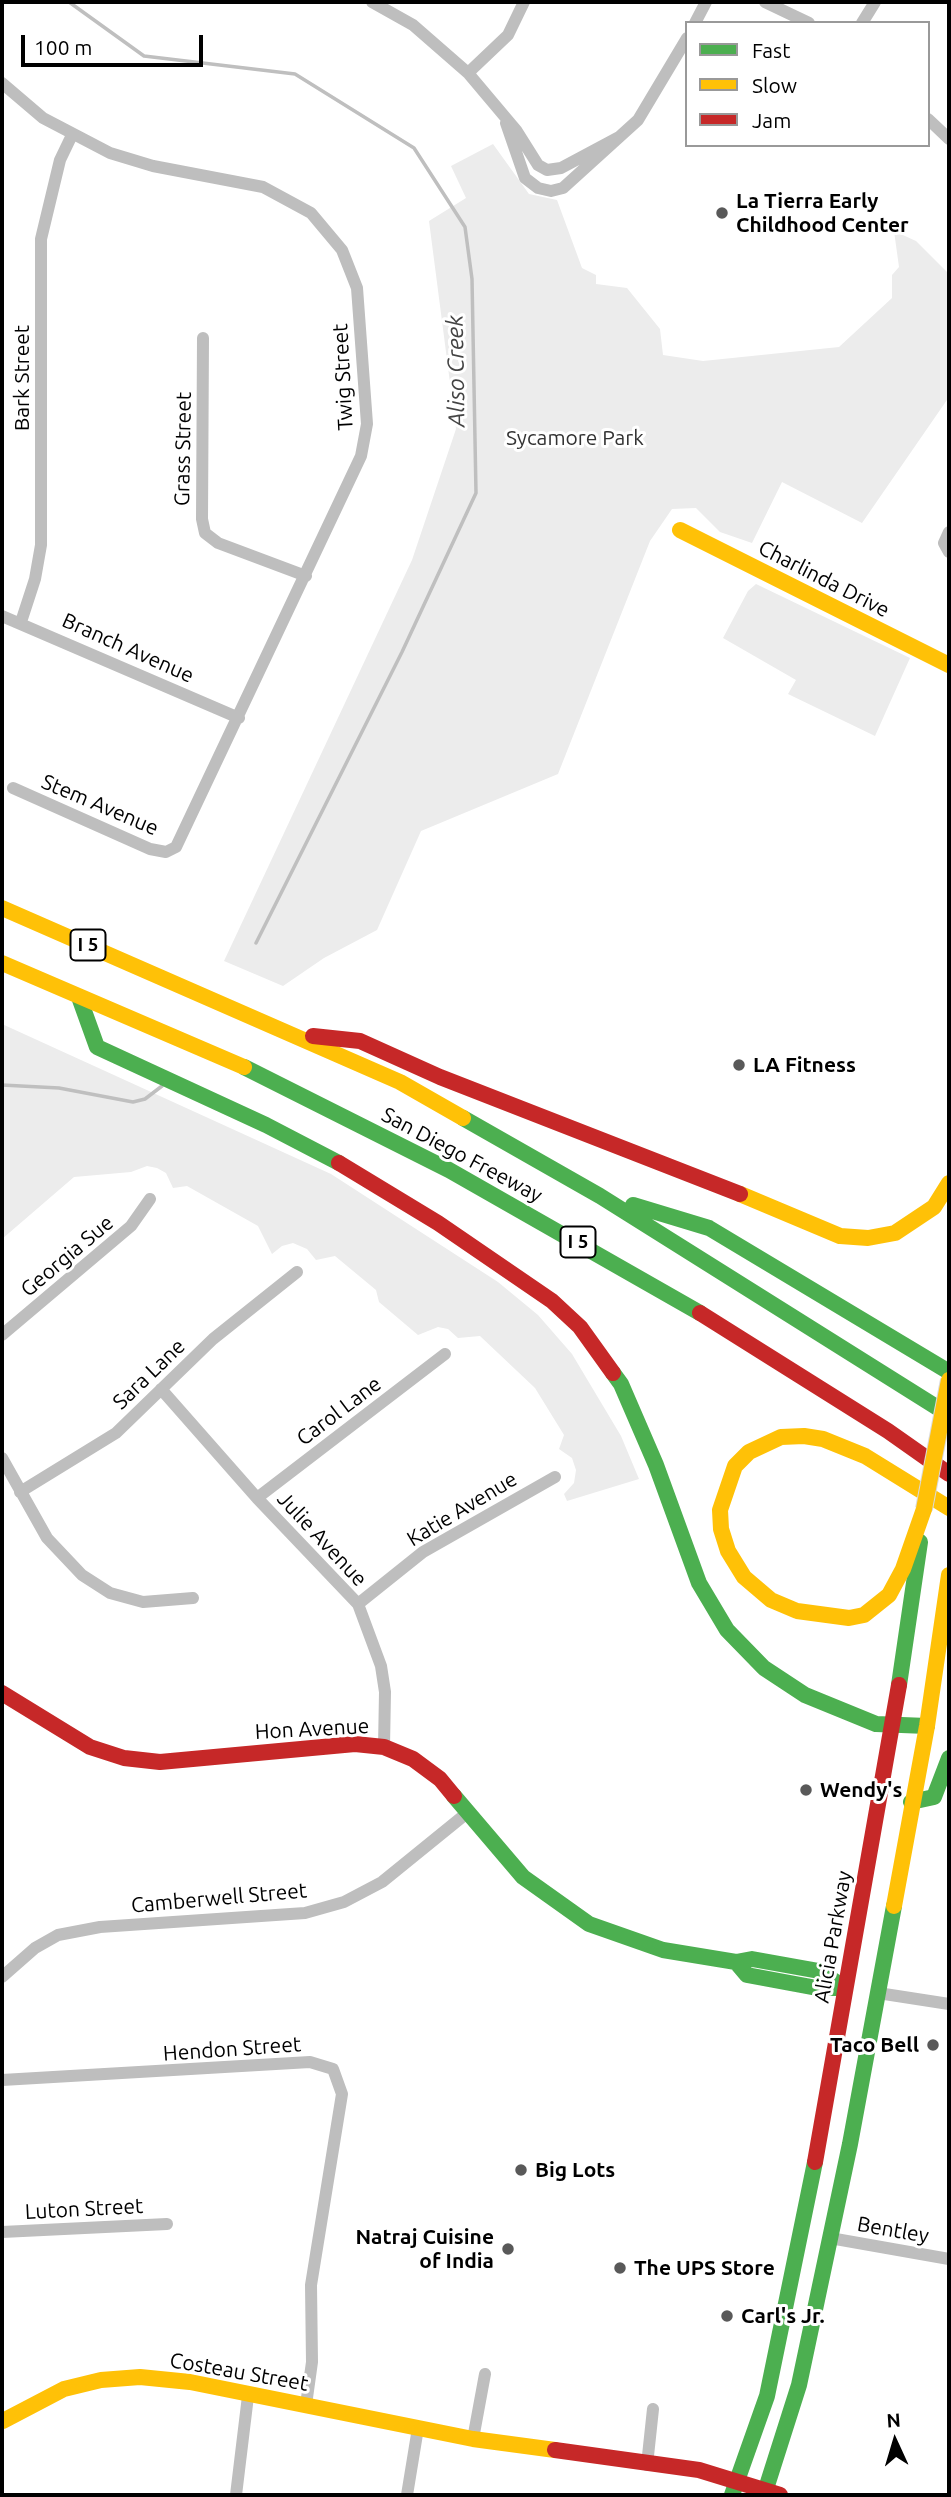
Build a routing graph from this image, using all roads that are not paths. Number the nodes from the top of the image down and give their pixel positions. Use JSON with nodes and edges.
{"nodes":[{"id":1,"x":372,"y":2,"type":"edge"},
{"id":2,"x":524,"y":2,"type":"edge"},
{"id":3,"x":706,"y":2,"type":"edge"},
{"id":4,"x":765,"y":2,"type":"edge"},
{"id":5,"x":875,"y":2,"type":"edge"},
{"id":6,"x":696,"y":21,"type":"edge"},
{"id":7,"x":805,"y":21,"type":"edge"},
{"id":8,"x":863,"y":21,"type":"edge"},
{"id":9,"x":685,"y":41,"type":"edge"},
{"id":10,"x":468,"y":73,"type":"junction"},
{"id":11,"x":2,"y":83,"type":"edge"},
{"id":12,"x":505,"y":119,"type":"junction"},
{"id":13,"x":930,"y":121,"type":"edge"},
{"id":14,"x":72,"y":135,"type":"junction"},
{"id":15,"x":619,"y":137,"type":"junction"},
{"id":16,"x":949,"y":139,"type":"edge"},
{"id":17,"x":204,"y":338,"type":"dead end"},
{"id":18,"x":680,"y":530,"type":"dead end"},
{"id":19,"x":949,"y":532,"type":"edge"},
{"id":20,"x":949,"y":552,"type":"edge"},
{"id":21,"x":306,"y":576,"type":"junction"},
{"id":22,"x":2,"y":616,"type":"edge"},
{"id":23,"x":21,"y":622,"type":"junction"},
{"id":24,"x":949,"y":665,"type":"edge"},
{"id":25,"x":239,"y":718,"type":"junction"},
{"id":26,"x":13,"y":789,"type":"dead end"},
{"id":27,"x":172,"y":850,"type":"joint"},
{"id":28,"x":2,"y":908,"type":"edge"},
{"id":29,"x":2,"y":963,"type":"edge"},
{"id":30,"x":79,"y":996,"type":"junction"},
{"id":31,"x":293,"y":1034,"type":"junction"},
{"id":32,"x":949,"y":1183,"type":"edge"},
{"id":33,"x":600,"y":1196,"type":"junction"},
{"id":34,"x":150,"y":1199,"type":"dead end"},
{"id":35,"x":297,"y":1272,"type":"dead end"},
{"id":36,"x":2,"y":1335,"type":"edge"},
{"id":37,"x":445,"y":1354,"type":"dead end"},
{"id":38,"x":949,"y":1372,"type":"edge"},
{"id":39,"x":949,"y":1380,"type":"edge"},
{"id":40,"x":161,"y":1389,"type":"junction"},
{"id":41,"x":949,"y":1415,"type":"edge"},
{"id":42,"x":2,"y":1458,"type":"edge"},
{"id":43,"x":949,"y":1474,"type":"edge"},
{"id":44,"x":555,"y":1477,"type":"dead end"},
{"id":45,"x":20,"y":1492,"type":"junction"},
{"id":46,"x":257,"y":1498,"type":"junction"},
{"id":47,"x":949,"y":1508,"type":"edge"},
{"id":48,"x":925,"y":1509,"type":"junction"},
{"id":49,"x":949,"y":1575,"type":"edge"},
{"id":50,"x":193,"y":1598,"type":"dead end"},
{"id":51,"x":358,"y":1604,"type":"junction"},
{"id":52,"x":2,"y":1693,"type":"edge"},
{"id":53,"x":893,"y":1725,"type":"junction"},
{"id":54,"x":927,"y":1726,"type":"junction"},
{"id":55,"x":384,"y":1747,"type":"junction"},
{"id":56,"x":949,"y":1758,"type":"edge"},
{"id":57,"x":911,"y":1802,"type":"junction"},
{"id":58,"x":467,"y":1813,"type":"junction"},
{"id":59,"x":2,"y":1977,"type":"edge"},
{"id":60,"x":845,"y":1988,"type":"junction"},
{"id":61,"x":878,"y":1993,"type":"junction"},
{"id":62,"x":949,"y":2004,"type":"edge"},
{"id":63,"x":2,"y":2080,"type":"edge"},
{"id":64,"x":827,"y":2089,"type":"junction"},
{"id":65,"x":167,"y":2224,"type":"dead end"},
{"id":66,"x":2,"y":2232,"type":"edge"},
{"id":67,"x":830,"y":2238,"type":"junction"},
{"id":68,"x":798,"y":2256,"type":"junction"},
{"id":69,"x":949,"y":2259,"type":"edge"},
{"id":70,"x":485,"y":2374,"type":"dead end"},
{"id":71,"x":799,"y":2385,"type":"junction"},
{"id":72,"x":248,"y":2396,"type":"junction"},
{"id":73,"x":306,"y":2405,"type":"junction"},
{"id":74,"x":653,"y":2409,"type":"dead end"},
{"id":75,"x":2,"y":2421,"type":"edge"},
{"id":76,"x":418,"y":2428,"type":"junction"},
{"id":77,"x":473,"y":2439,"type":"junction"},
{"id":78,"x":647,"y":2465,"type":"junction"},
{"id":79,"x":735,"y":2488,"type":"edge"},
{"id":80,"x":770,"y":2494,"type":"edge"},
{"id":81,"x":236,"y":2495,"type":"edge"},
{"id":82,"x":407,"y":2495,"type":"edge"}],
"edges":[{"from":1,"to":10,"type":"street"},
{"from":2,"to":10,"type":"street"},
{"from":3,"to":6,"type":"street"},
{"from":4,"to":7,"type":"street"},
{"from":5,"to":8,"type":"street"},
{"from":9,"to":15,"type":"street"},
{"from":10,"to":12,"type":"street"},
{"from":11,"to":14,"type":"street","name":"Twig Street"},
{"from":12,"to":15,"type":"street"},
{"from":12,"to":15,"type":"street"},
{"from":13,"to":16,"type":"street"},
{"from":14,"to":21,"type":"street","name":"Twig Street"},
{"from":14,"to":23,"type":"street","name":"Bark Street"},
{"from":17,"to":21,"type":"street","name":"Grass Street"},
{"from":18,"to":24,"type":"main road","name":"Charlinda Drive"},
{"from":19,"to":20,"type":"street"},
{"from":21,"to":25,"type":"street","name":"Twig Street"},
{"from":22,"to":23,"type":"street","name":"Branch Avenue"},
{"from":23,"to":25,"type":"street","name":"Branch Avenue"},
{"from":25,"to":27,"type":"street","name":"Twig Street"},
{"from":26,"to":27,"type":"street","name":"Stem Avenue"},
{"from":28,"to":31,"type":"main road","name":"San Diego Freeway","number":"I 5"},
{"from":29,"to":30,"type":"main road","name":"San Diego Freeway","number":"I 5"},
{"from":30,"to":43,"type":"main road","name":"San Diego Freeway","number":"I 5"},
{"from":30,"to":53,"type":"main road"},
{"from":31,"to":32,"type":"main road"},
{"from":31,"to":33,"type":"main road","name":"San Diego Freeway","number":"I 5"},
{"from":33,"to":38,"type":"main road"},
{"from":33,"to":41,"type":"main road","name":"San Diego Freeway","number":"I 5"},
{"from":34,"to":36,"type":"street","name":"Georgia Sue"},
{"from":35,"to":40,"type":"street","name":"Sara Lane"},
{"from":37,"to":46,"type":"street","name":"Carol Lane"},
{"from":39,"to":48,"type":"main road","name":"Alicia Parkway","bridge":true},
{"from":40,"to":45,"type":"street","name":"Sara Lane"},
{"from":40,"to":46,"type":"street","name":"Julie Avenue"},
{"from":42,"to":45,"type":"street"},
{"from":44,"to":51,"type":"street","name":"Katie Avenue"},
{"from":45,"to":50,"type":"street"},
{"from":46,"to":51,"type":"street","name":"Julie Avenue"},
{"from":47,"to":48,"type":"main road"},
{"from":48,"to":53,"type":"main road","name":"Alicia Parkway"},
{"from":49,"to":54,"type":"main road"},
{"from":51,"to":55,"type":"street","name":"Julie Avenue"},
{"from":52,"to":55,"type":"main road","name":"Hon Avenue"},
{"from":53,"to":54,"type":"main road"},
{"from":53,"to":60,"type":"main road","name":"Alicia Parkway"},
{"from":54,"to":57,"type":"main road"},
{"from":55,"to":58,"type":"main road","name":"Hon Avenue"},
{"from":56,"to":57,"type":"main road"},
{"from":57,"to":61,"type":"main road"},
{"from":58,"to":59,"type":"street","name":"Camberwell Street"},
{"from":58,"to":60,"type":"main road","name":"Hon Avenue"},
{"from":60,"to":61,"type":"main road"},
{"from":60,"to":64,"type":"main road","name":"Alicia Parkway"},
{"from":61,"to":62,"type":"street"},
{"from":61,"to":67,"type":"main road"},
{"from":63,"to":73,"type":"street","name":"Hendon Street"},
{"from":64,"to":67,"type":"main road"},
{"from":64,"to":68,"type":"main road","name":"Alicia Parkway"},
{"from":65,"to":66,"type":"street","name":"Luton Street"},
{"from":67,"to":69,"type":"street","name":"Bentley"},
{"from":67,"to":71,"type":"main road"},
{"from":68,"to":71,"type":"main road"},
{"from":68,"to":79,"type":"main road","name":"Alicia Parkway"},
{"from":70,"to":77,"type":"street"},
{"from":71,"to":80,"type":"main road"},
{"from":72,"to":73,"type":"main road","name":"Costeau Street"},
{"from":72,"to":75,"type":"main road","name":"Costeau Street"},
{"from":72,"to":81,"type":"street"},
{"from":73,"to":76,"type":"main road","name":"Costeau Street"},
{"from":74,"to":78,"type":"street"},
{"from":76,"to":77,"type":"main road","name":"Costeau Street"},
{"from":76,"to":82,"type":"street"},
{"from":77,"to":78,"type":"main road","name":"Costeau Street"},
{"from":78,"to":79,"type":"main road","name":"Costeau Street"},
{"from":79,"to":80,"type":"main road","name":"Costeau Street"}]}
